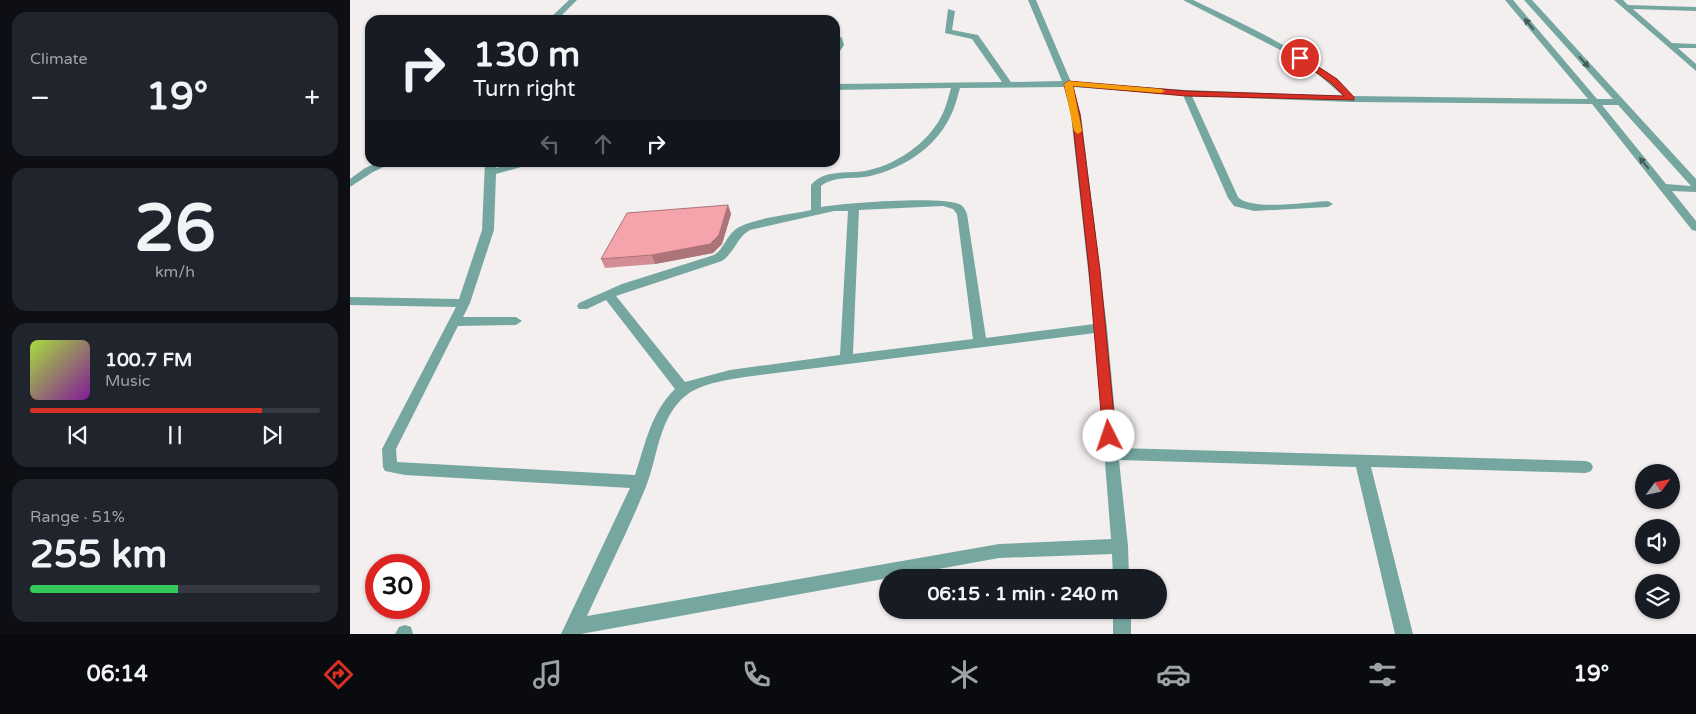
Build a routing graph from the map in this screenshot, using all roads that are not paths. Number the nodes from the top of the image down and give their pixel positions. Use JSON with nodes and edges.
{"nodes":[{"id":1,"x":573,"y":0,"type":"edge"},
{"id":2,"x":1032,"y":0,"type":"edge"},
{"id":3,"x":1187,"y":0,"type":"edge"},
{"id":4,"x":1618,"y":0,"type":"edge"},
{"id":5,"x":1529,"y":1,"type":"edge"},
{"id":6,"x":1510,"y":2,"type":"edge"},
{"id":7,"x":1627,"y":7,"type":"junction"},
{"id":8,"x":1696,"y":9,"type":"edge"},
{"id":9,"x":951,"y":11,"type":"dead end"},
{"id":10,"x":557,"y":15,"type":"edge"},
{"id":11,"x":1671,"y":45,"type":"junction"},
{"id":12,"x":1696,"y":46,"type":"edge"},
{"id":13,"x":1549,"y":48,"type":"junction"},
{"id":14,"x":1573,"y":49,"type":"junction"},
{"id":15,"x":1696,"y":68,"type":"edge"},
{"id":16,"x":1008,"y":84,"type":"junction"},
{"id":17,"x":1068,"y":84,"type":"junction"},
{"id":18,"x":956,"y":85,"type":"junction"},
{"id":19,"x":840,"y":87,"type":"edge"},
{"id":20,"x":1186,"y":93,"type":"junction"},
{"id":21,"x":1351,"y":98,"type":"junction"},
{"id":22,"x":1595,"y":102,"type":"junction"},
{"id":23,"x":1621,"y":102,"type":"junction"},
{"id":24,"x":376,"y":167,"type":"edge"},
{"id":25,"x":490,"y":167,"type":"edge"},
{"id":26,"x":350,"y":184,"type":"edge"},
{"id":27,"x":1663,"y":186,"type":"junction"},
{"id":28,"x":1696,"y":187,"type":"edge"},
{"id":29,"x":1328,"y":204,"type":"dead end"},
{"id":30,"x":854,"y":206,"type":"junction"},
{"id":31,"x":816,"y":211,"type":"junction"},
{"id":32,"x":1696,"y":228,"type":"edge"},
{"id":33,"x":608,"y":294,"type":"junction"},
{"id":34,"x":350,"y":301,"type":"edge"},
{"id":35,"x":464,"y":303,"type":"junction"},
{"id":36,"x":583,"y":306,"type":"dead end"},
{"id":37,"x":516,"y":321,"type":"dead end"},
{"id":38,"x":455,"y":322,"type":"junction"},
{"id":39,"x":1101,"y":328,"type":"junction"},
{"id":40,"x":980,"y":344,"type":"junction"},
{"id":41,"x":846,"y":358,"type":"junction"},
{"id":42,"x":684,"y":390,"type":"junction"},
{"id":43,"x":1111,"y":454,"type":"junction"},
{"id":44,"x":1362,"y":461,"type":"junction"},
{"id":45,"x":1586,"y":467,"type":"dead end"},
{"id":46,"x":640,"y":482,"type":"junction"},
{"id":47,"x":1120,"y":546,"type":"junction"},
{"id":48,"x":1121,"y":569,"type":"edge"},
{"id":49,"x":1122,"y":619,"type":"edge"},
{"id":50,"x":572,"y":630,"type":"edge"},
{"id":51,"x":1122,"y":634,"type":"edge"},
{"id":52,"x":1404,"y":634,"type":"edge"}],
"edges":[{"from":1,"to":10,"type":"street"},
{"from":2,"to":17,"type":"street"},
{"from":3,"to":21,"type":"street"},
{"from":4,"to":7,"type":"street"},
{"from":5,"to":6,"type":"street"},
{"from":5,"to":14,"type":"street"},
{"from":13,"to":6,"type":"street","one_way":true},
{"from":7,"to":8,"type":"street"},
{"from":7,"to":11,"type":"street"},
{"from":9,"to":16,"type":"street"},
{"from":11,"to":12,"type":"street"},
{"from":11,"to":15,"type":"street"},
{"from":13,"to":14,"type":"street"},
{"from":13,"to":22,"type":"street"},
{"from":14,"to":23,"type":"street","one_way":true},
{"from":16,"to":17,"type":"street"},
{"from":16,"to":18,"type":"street"},
{"from":17,"to":20,"type":"street"},
{"from":17,"to":39,"type":"street"},
{"from":18,"to":19,"type":"street"},
{"from":18,"to":31,"type":"street"},
{"from":20,"to":21,"type":"street"},
{"from":20,"to":29,"type":"street"},
{"from":21,"to":22,"type":"street"},
{"from":22,"to":23,"type":"street"},
{"from":27,"to":22,"type":"street","one_way":true},
{"from":23,"to":28,"type":"street"},
{"from":24,"to":26,"type":"street"},
{"from":25,"to":35,"type":"street"},
{"from":27,"to":28,"type":"street"},
{"from":27,"to":32,"type":"street"},
{"from":30,"to":31,"type":"street"},
{"from":30,"to":40,"type":"street"},
{"from":30,"to":41,"type":"street"},
{"from":31,"to":33,"type":"street"},
{"from":33,"to":36,"type":"street"},
{"from":33,"to":42,"type":"street"},
{"from":34,"to":35,"type":"street"},
{"from":35,"to":38,"type":"street"},
{"from":37,"to":38,"type":"street"},
{"from":38,"to":46,"type":"street"},
{"from":39,"to":40,"type":"street"},
{"from":39,"to":43,"type":"street"},
{"from":40,"to":41,"type":"street"},
{"from":41,"to":42,"type":"street"},
{"from":42,"to":46,"type":"street"},
{"from":43,"to":44,"type":"street"},
{"from":43,"to":47,"type":"street"},
{"from":44,"to":45,"type":"street"},
{"from":44,"to":52,"type":"street"},
{"from":46,"to":50,"type":"street"},
{"from":47,"to":48,"type":"street"},
{"from":47,"to":50,"type":"street"},
{"from":49,"to":51,"type":"street"}]}
